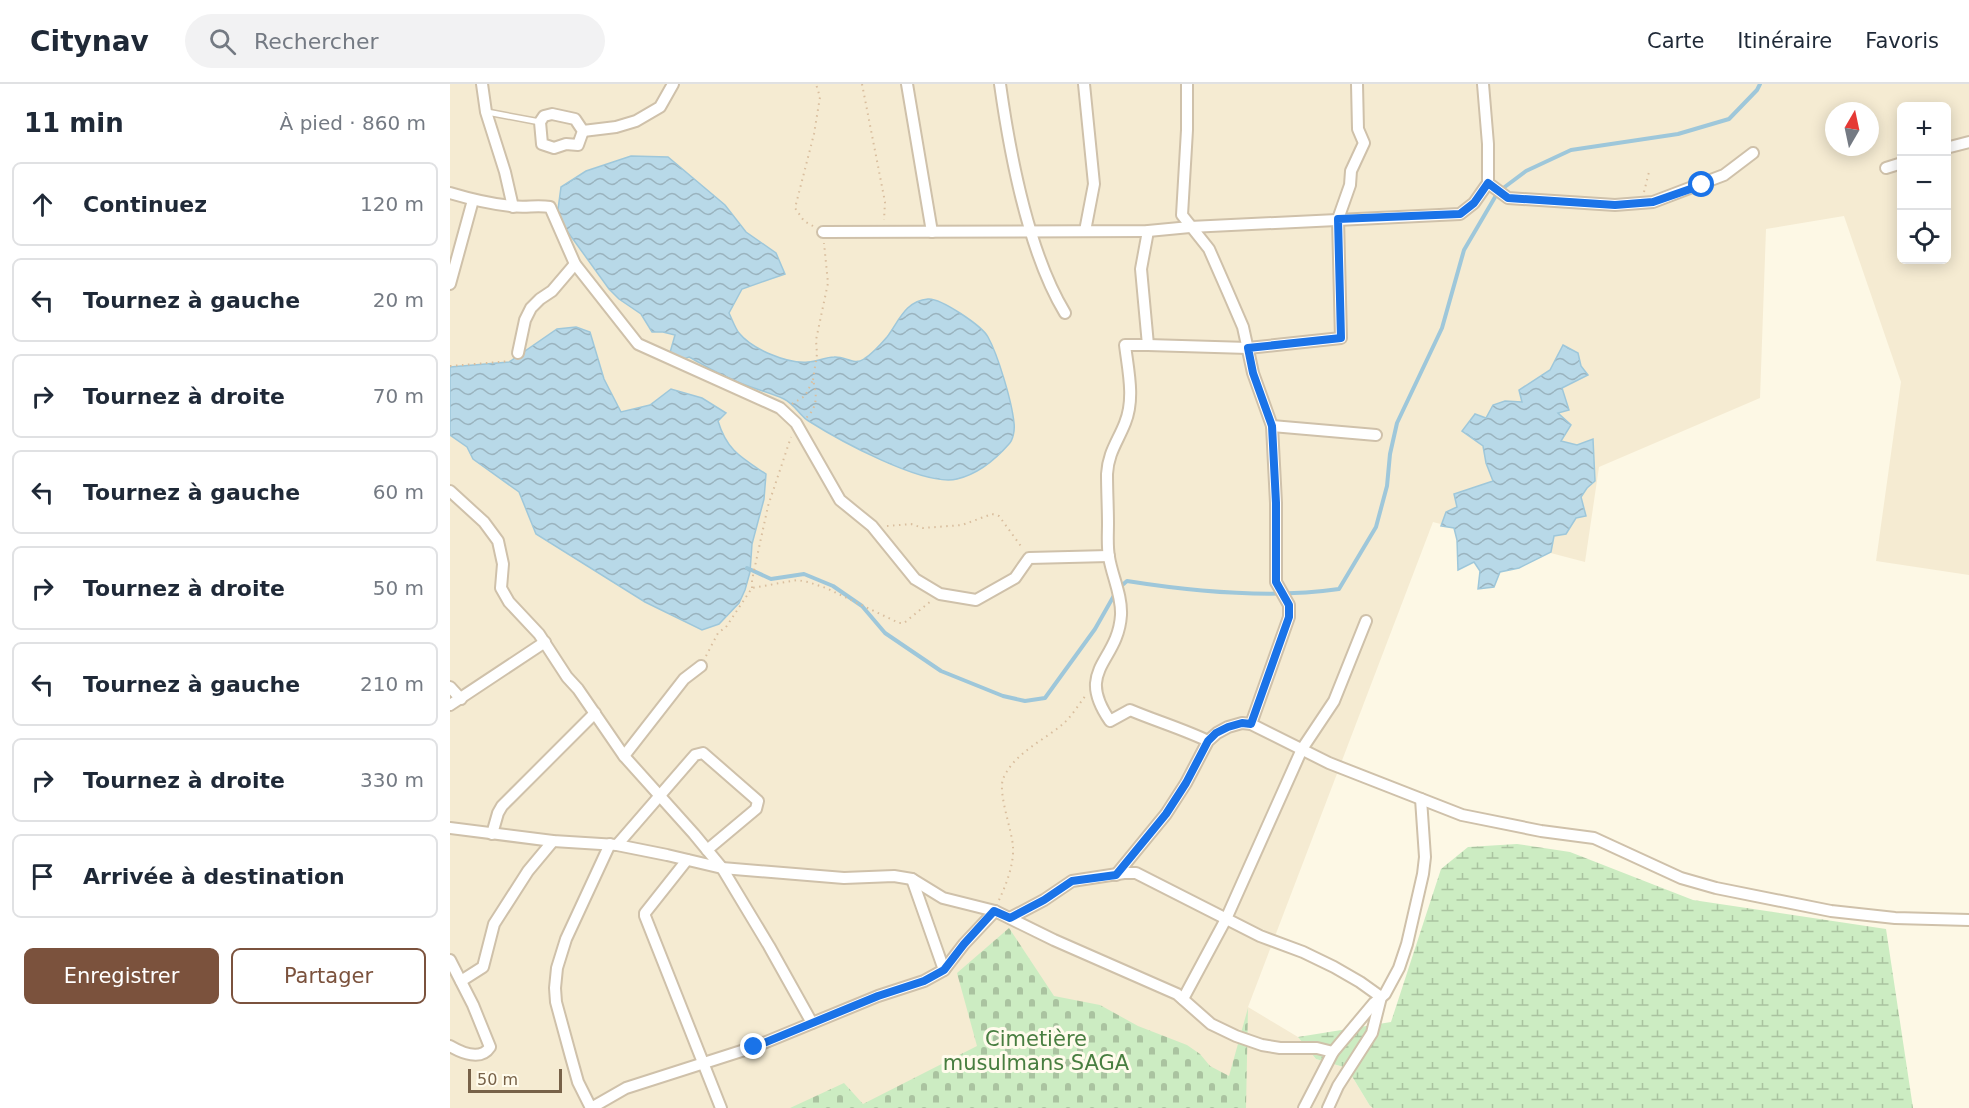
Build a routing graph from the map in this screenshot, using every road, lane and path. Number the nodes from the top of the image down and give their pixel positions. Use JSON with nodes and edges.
{"nodes":[{"id":1,"x":482,"y":84,"type":"edge"},
{"id":2,"x":673,"y":84,"type":"edge"},
{"id":3,"x":816,"y":84,"type":"edge"},
{"id":4,"x":862,"y":84,"type":"edge"},
{"id":5,"x":907,"y":84,"type":"edge"},
{"id":6,"x":1000,"y":84,"type":"edge"},
{"id":7,"x":1084,"y":84,"type":"edge"},
{"id":8,"x":1186,"y":84,"type":"edge"},
{"id":9,"x":1357,"y":84,"type":"edge"},
{"id":10,"x":1483,"y":84,"type":"edge"},
{"id":11,"x":486,"y":112,"type":"junction"},
{"id":12,"x":540,"y":122,"type":"junction"},
{"id":13,"x":583,"y":131,"type":"junction"},
{"id":14,"x":1969,"y":142,"type":"edge"},
{"id":15,"x":1951,"y":147,"type":"edge"},
{"id":16,"x":1753,"y":153,"type":"dead end"},
{"id":17,"x":1897,"y":165,"type":"edge"},
{"id":18,"x":1886,"y":168,"type":"dead end"},
{"id":19,"x":1649,"y":172,"type":"dead end"},
{"id":20,"x":1488,"y":183,"type":"junction"},
{"id":21,"x":450,"y":193,"type":"edge"},
{"id":22,"x":473,"y":200,"type":"junction"},
{"id":23,"x":1641,"y":203,"type":"junction"},
{"id":24,"x":513,"y":207,"type":"junction"},
{"id":25,"x":1338,"y":219,"type":"junction"},
{"id":26,"x":1190,"y":227,"type":"junction"},
{"id":27,"x":1085,"y":231,"type":"junction"},
{"id":28,"x":1148,"y":231,"type":"junction"},
{"id":29,"x":824,"y":232,"type":"junction"},
{"id":30,"x":884,"y":232,"type":"junction"},
{"id":31,"x":932,"y":232,"type":"junction"},
{"id":32,"x":1031,"y":232,"type":"junction"},
{"id":33,"x":575,"y":264,"type":"junction"},
{"id":34,"x":451,"y":272,"type":"edge"},
{"id":35,"x":450,"y":284,"type":"edge"},
{"id":36,"x":1065,"y":313,"type":"dead end"},
{"id":37,"x":1148,"y":345,"type":"junction"},
{"id":38,"x":1248,"y":348,"type":"junction"},
{"id":39,"x":518,"y":353,"type":"joint"},
{"id":40,"x":450,"y":366,"type":"edge"},
{"id":41,"x":813,"y":380,"type":"junction"},
{"id":42,"x":792,"y":404,"type":"dead end"},
{"id":43,"x":800,"y":421,"type":"junction"},
{"id":44,"x":1272,"y":426,"type":"junction"},
{"id":45,"x":1376,"y":435,"type":"dead end"},
{"id":46,"x":454,"y":494,"type":"edge"},
{"id":47,"x":450,"y":508,"type":"edge"},
{"id":48,"x":872,"y":526,"type":"junction"},
{"id":49,"x":1109,"y":556,"type":"junction"},
{"id":50,"x":1029,"y":558,"type":"junction"},
{"id":51,"x":752,"y":588,"type":"junction"},
{"id":52,"x":940,"y":594,"type":"junction"},
{"id":53,"x":1366,"y":621,"type":"dead end"},
{"id":54,"x":545,"y":642,"type":"junction"},
{"id":55,"x":701,"y":666,"type":"joint"},
{"id":56,"x":1095,"y":684,"type":"junction"},
{"id":57,"x":450,"y":687,"type":"edge"},
{"id":58,"x":461,"y":699,"type":"junction"},
{"id":59,"x":450,"y":705,"type":"edge"},
{"id":60,"x":595,"y":713,"type":"junction"},
{"id":61,"x":1251,"y":724,"type":"junction"},
{"id":62,"x":1208,"y":741,"type":"junction"},
{"id":63,"x":1302,"y":749,"type":"junction"},
{"id":64,"x":624,"y":756,"type":"junction"},
{"id":65,"x":660,"y":796,"type":"junction"},
{"id":66,"x":1421,"y":799,"type":"junction"},
{"id":67,"x":450,"y":828,"type":"edge"},
{"id":68,"x":492,"y":834,"type":"junction"},
{"id":69,"x":553,"y":841,"type":"junction"},
{"id":70,"x":613,"y":845,"type":"junction"},
{"id":71,"x":707,"y":850,"type":"junction"},
{"id":72,"x":687,"y":861,"type":"junction"},
{"id":73,"x":722,"y":868,"type":"junction"},
{"id":74,"x":1116,"y":875,"type":"junction"},
{"id":75,"x":912,"y":879,"type":"junction"},
{"id":76,"x":994,"y":911,"type":"junction"},
{"id":77,"x":1010,"y":918,"type":"junction"},
{"id":78,"x":1226,"y":919,"type":"junction"},
{"id":79,"x":1969,"y":920,"type":"edge"},
{"id":80,"x":450,"y":960,"type":"edge"},
{"id":81,"x":944,"y":970,"type":"junction"},
{"id":82,"x":461,"y":981,"type":"junction"},
{"id":83,"x":1381,"y":997,"type":"junction"},
{"id":84,"x":1183,"y":999,"type":"junction"},
{"id":85,"x":812,"y":1023,"type":"junction"},
{"id":86,"x":450,"y":1046,"type":"edge"},
{"id":87,"x":1333,"y":1052,"type":"junction"},
{"id":88,"x":702,"y":1063,"type":"junction"},
{"id":89,"x":591,"y":1108,"type":"edge"},
{"id":90,"x":721,"y":1108,"type":"edge"},
{"id":91,"x":1304,"y":1108,"type":"edge"},
{"id":92,"x":1328,"y":1108,"type":"edge"}],
"edges":[{"from":1,"to":11,"type":"street"},
{"from":2,"to":13,"type":"street"},
{"from":3,"to":29,"type":"path"},
{"from":4,"to":30,"type":"path"},
{"from":5,"to":31,"type":"street"},
{"from":6,"to":32,"type":"street"},
{"from":7,"to":27,"type":"street"},
{"from":8,"to":26,"type":"street"},
{"from":9,"to":25,"type":"street"},
{"from":10,"to":20,"type":"street"},
{"from":11,"to":12,"type":"lane"},
{"from":11,"to":24,"type":"street"},
{"from":12,"to":13,"type":"street"},
{"from":12,"to":13,"type":"street"},
{"from":14,"to":15,"type":"street"},
{"from":16,"to":23,"type":"street"},
{"from":17,"to":18,"type":"street"},
{"from":19,"to":23,"type":"path"},
{"from":20,"to":23,"type":"street"},
{"from":20,"to":25,"type":"street"},
{"from":21,"to":22,"type":"street"},
{"from":22,"to":24,"type":"street"},
{"from":22,"to":34,"type":"street"},
{"from":24,"to":33,"type":"street"},
{"from":25,"to":26,"type":"street"},
{"from":25,"to":38,"type":"street"},
{"from":26,"to":28,"type":"street"},
{"from":26,"to":38,"type":"street"},
{"from":27,"to":28,"type":"street"},
{"from":27,"to":32,"type":"street"},
{"from":28,"to":37,"type":"street"},
{"from":29,"to":30,"type":"street"},
{"from":29,"to":41,"type":"path"},
{"from":30,"to":31,"type":"street"},
{"from":31,"to":32,"type":"street"},
{"from":32,"to":36,"type":"street"},
{"from":33,"to":39,"type":"street"},
{"from":33,"to":43,"type":"street"},
{"from":34,"to":35,"type":"street"},
{"from":37,"to":38,"type":"street"},
{"from":37,"to":49,"type":"street"},
{"from":38,"to":44,"type":"street"},
{"from":39,"to":40,"type":"path"},
{"from":41,"to":42,"type":"path"},
{"from":41,"to":43,"type":"path"},
{"from":43,"to":48,"type":"street"},
{"from":43,"to":51,"type":"path"},
{"from":44,"to":45,"type":"street"},
{"from":44,"to":61,"type":"street"},
{"from":46,"to":47,"type":"street"},
{"from":46,"to":54,"type":"street"},
{"from":48,"to":50,"type":"path"},
{"from":48,"to":52,"type":"street"},
{"from":49,"to":50,"type":"street"},
{"from":49,"to":56,"type":"street"},
{"from":50,"to":52,"type":"street"},
{"from":51,"to":52,"type":"path"},
{"from":51,"to":55,"type":"path"},
{"from":53,"to":63,"type":"street"},
{"from":54,"to":58,"type":"street"},
{"from":54,"to":60,"type":"street"},
{"from":55,"to":64,"type":"street"},
{"from":56,"to":62,"type":"street"},
{"from":56,"to":76,"type":"path"},
{"from":57,"to":58,"type":"street"},
{"from":58,"to":59,"type":"street"},
{"from":60,"to":64,"type":"street"},
{"from":60,"to":68,"type":"street"},
{"from":61,"to":62,"type":"street"},
{"from":61,"to":63,"type":"street"},
{"from":62,"to":74,"type":"street"},
{"from":63,"to":66,"type":"street"},
{"from":63,"to":78,"type":"street"},
{"from":64,"to":65,"type":"street"},
{"from":65,"to":70,"type":"street"},
{"from":65,"to":71,"type":"street"},
{"from":65,"to":71,"type":"street"},
{"from":66,"to":79,"type":"street"},
{"from":66,"to":83,"type":"street"},
{"from":67,"to":68,"type":"street"},
{"from":68,"to":69,"type":"street"},
{"from":69,"to":70,"type":"street"},
{"from":69,"to":82,"type":"street"},
{"from":70,"to":72,"type":"street"},
{"from":70,"to":89,"type":"street"},
{"from":71,"to":73,"type":"street"},
{"from":72,"to":73,"type":"street"},
{"from":72,"to":88,"type":"street"},
{"from":73,"to":75,"type":"street"},
{"from":73,"to":85,"type":"street"},
{"from":74,"to":77,"type":"street"},
{"from":74,"to":78,"type":"street"},
{"from":75,"to":76,"type":"street"},
{"from":75,"to":81,"type":"street"},
{"from":76,"to":77,"type":"street"},
{"from":76,"to":81,"type":"street"},
{"from":77,"to":84,"type":"street"},
{"from":78,"to":83,"type":"street"},
{"from":78,"to":84,"type":"street"},
{"from":80,"to":82,"type":"street"},
{"from":81,"to":85,"type":"street"},
{"from":82,"to":86,"type":"street"},
{"from":83,"to":87,"type":"street"},
{"from":83,"to":92,"type":"street"},
{"from":84,"to":87,"type":"street"},
{"from":85,"to":88,"type":"street"},
{"from":87,"to":91,"type":"street"},
{"from":88,"to":89,"type":"street"},
{"from":88,"to":90,"type":"street"}]}
